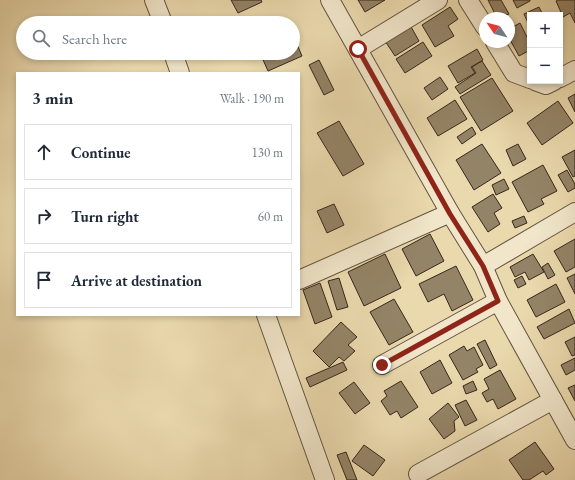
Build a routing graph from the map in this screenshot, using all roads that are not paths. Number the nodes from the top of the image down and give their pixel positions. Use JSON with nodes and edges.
{"nodes":[{"id":1,"x":154,"y":0,"type":"edge"},
{"id":2,"x":330,"y":0,"type":"edge"},
{"id":3,"x":438,"y":0,"type":"edge"},
{"id":4,"x":468,"y":0,"type":"edge"},
{"id":5,"x":160,"y":16,"type":"edge"},
{"id":6,"x":479,"y":17,"type":"edge"},
{"id":7,"x":499,"y":48,"type":"edge"},
{"id":8,"x":358,"y":49,"type":"junction"},
{"id":9,"x":175,"y":60,"type":"edge"},
{"id":10,"x":575,"y":70,"type":"edge"},
{"id":11,"x":180,"y":72,"type":"edge"},
{"id":12,"x":563,"y":76,"type":"edge"},
{"id":13,"x":527,"y":78,"type":"edge"},
{"id":14,"x":575,"y":212,"type":"edge"},
{"id":15,"x":450,"y":214,"type":"junction"},
{"id":16,"x":483,"y":266,"type":"junction"},
{"id":17,"x":300,"y":280,"type":"edge"},
{"id":18,"x":498,"y":301,"type":"junction"},
{"id":19,"x":266,"y":316,"type":"edge"},
{"id":20,"x":382,"y":365,"type":"dead end"},
{"id":21,"x":553,"y":400,"type":"junction"},
{"id":22,"x":575,"y":440,"type":"edge"},
{"id":23,"x":418,"y":474,"type":"dead end"},
{"id":24,"x":325,"y":480,"type":"edge"}],
"edges":[{"from":1,"to":5,"type":"street"},
{"from":2,"to":8,"type":"street"},
{"from":3,"to":8,"type":"street"},
{"from":4,"to":6,"type":"street"},
{"from":7,"to":13,"type":"street"},
{"from":8,"to":15,"type":"street"},
{"from":9,"to":11,"type":"street"},
{"from":10,"to":12,"type":"street"},
{"from":14,"to":16,"type":"street"},
{"from":15,"to":16,"type":"street"},
{"from":15,"to":17,"type":"street"},
{"from":16,"to":18,"type":"street"},
{"from":18,"to":20,"type":"street"},
{"from":18,"to":21,"type":"street"},
{"from":19,"to":24,"type":"street"},
{"from":21,"to":22,"type":"street"},
{"from":21,"to":23,"type":"street"}]}
